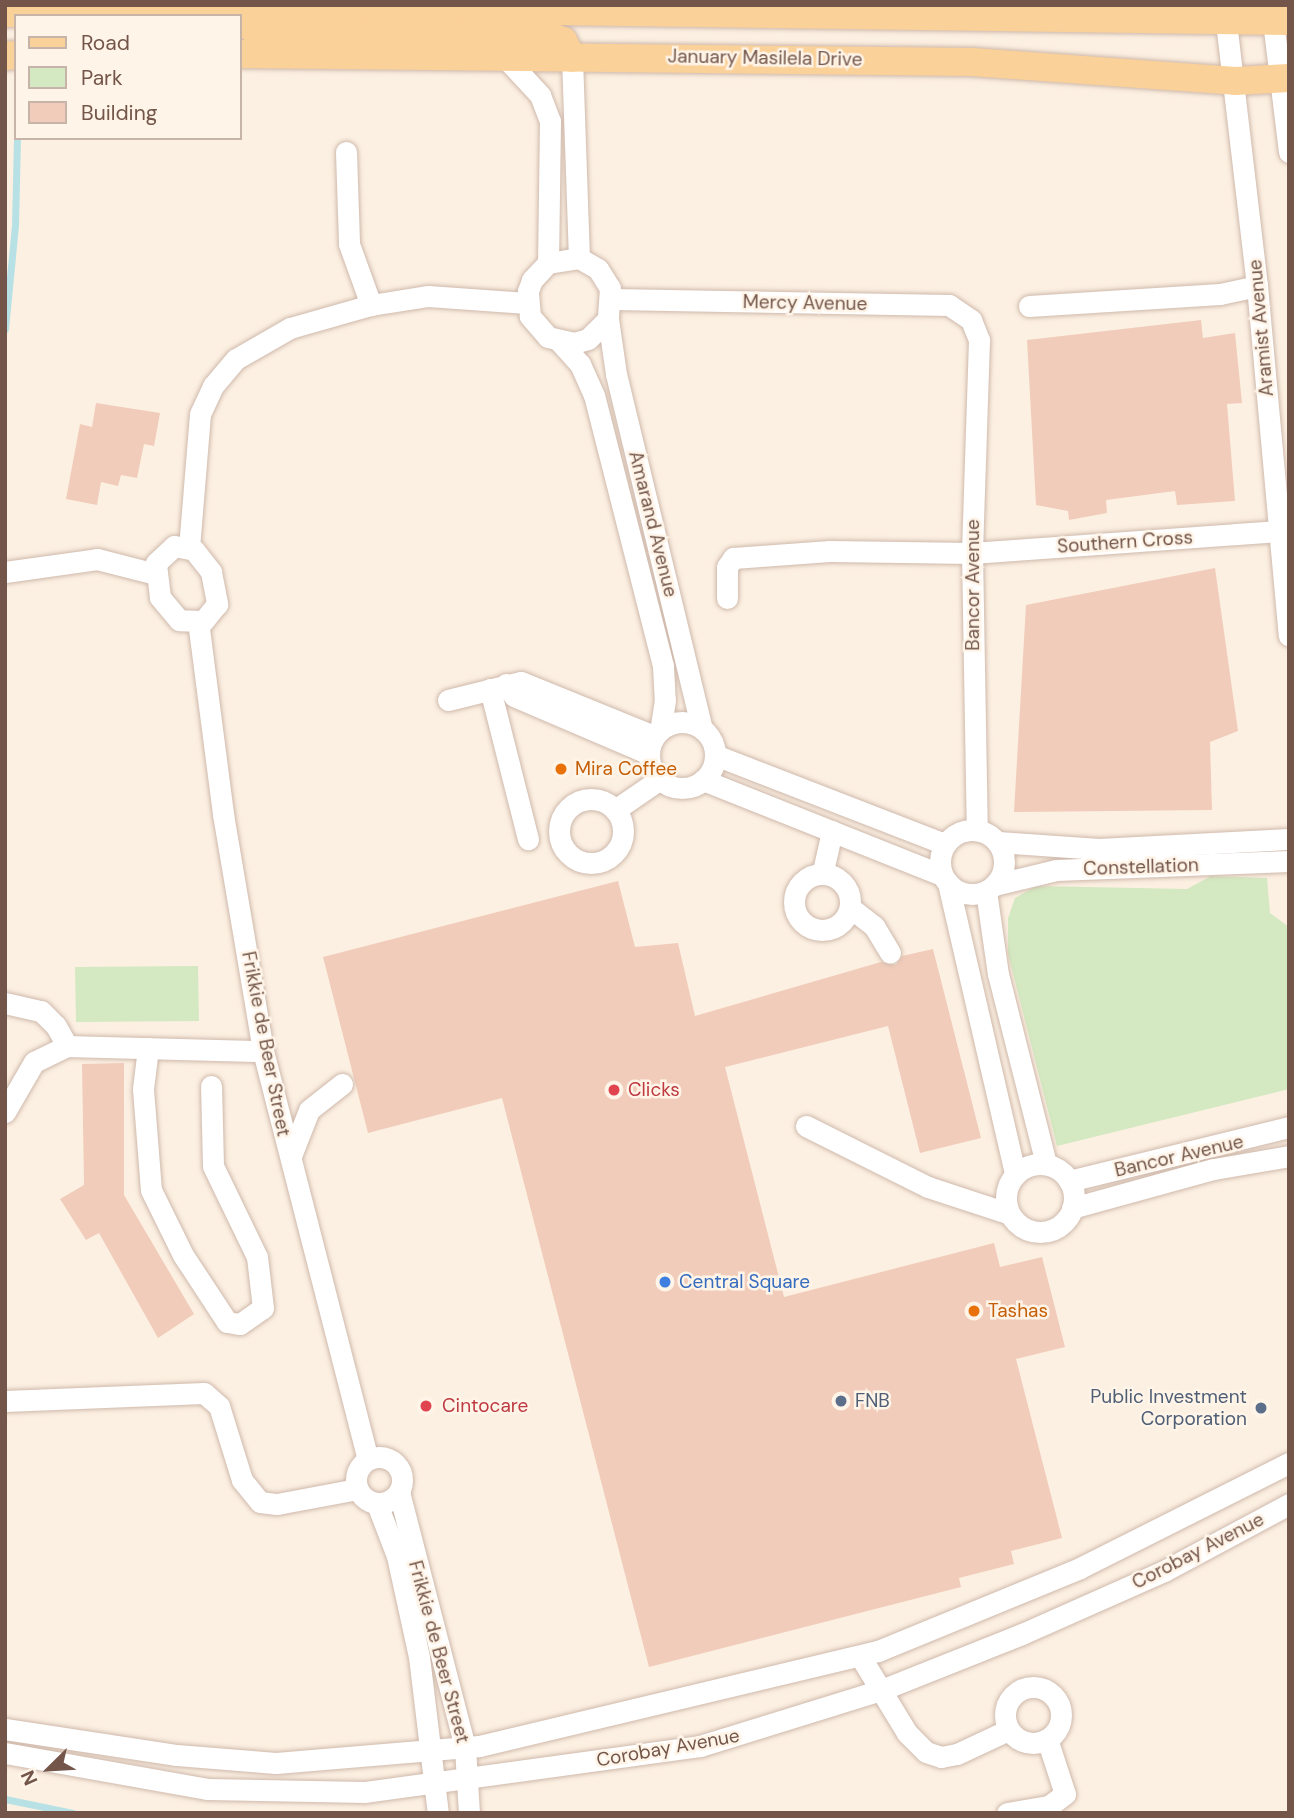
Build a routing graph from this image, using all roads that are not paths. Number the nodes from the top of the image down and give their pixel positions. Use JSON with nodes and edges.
{"nodes":[{"id":1,"x":5,"y":13,"type":"edge"},
{"id":2,"x":1225,"y":13,"type":"edge"},
{"id":3,"x":187,"y":14,"type":"edge"},
{"id":4,"x":1278,"y":15,"type":"edge"},
{"id":5,"x":242,"y":27,"type":"edge"},
{"id":6,"x":242,"y":54,"type":"edge"},
{"id":7,"x":502,"y":54,"type":"junction"},
{"id":8,"x":572,"y":58,"type":"junction"},
{"id":9,"x":1284,"y":78,"type":"edge"},
{"id":10,"x":1235,"y":81,"type":"junction"},
{"id":11,"x":346,"y":152,"type":"dead end"},
{"id":12,"x":1289,"y":152,"type":"edge"},
{"id":13,"x":579,"y":258,"type":"junction"},
{"id":14,"x":548,"y":263,"type":"junction"},
{"id":15,"x":1257,"y":286,"type":"junction"},
{"id":16,"x":527,"y":303,"type":"junction"},
{"id":17,"x":371,"y":305,"type":"junction"},
{"id":18,"x":1029,"y":306,"type":"dead end"},
{"id":19,"x":610,"y":309,"type":"junction"},
{"id":20,"x":979,"y":340,"type":"joint"},
{"id":21,"x":560,"y":342,"type":"junction"},
{"id":22,"x":1279,"y":531,"type":"junction"},
{"id":23,"x":189,"y":548,"type":"junction"},
{"id":24,"x":972,"y":553,"type":"junction"},
{"id":25,"x":5,"y":572,"type":"edge"},
{"id":26,"x":156,"y":574,"type":"junction"},
{"id":27,"x":727,"y":598,"type":"dead end"},
{"id":28,"x":198,"y":621,"type":"junction"},
{"id":29,"x":1289,"y":636,"type":"edge"},
{"id":30,"x":498,"y":686,"type":"junction"},
{"id":31,"x":448,"y":701,"type":"dead end"},
{"id":32,"x":702,"y":729,"type":"junction"},
{"id":33,"x":654,"y":740,"type":"junction"},
{"id":34,"x":715,"y":755,"type":"junction"},
{"id":35,"x":660,"y":779,"type":"junction"},
{"id":36,"x":703,"y":780,"type":"junction"},
{"id":37,"x":615,"y":810,"type":"dead end"},
{"id":38,"x":977,"y":830,"type":"junction"},
{"id":39,"x":832,"y":831,"type":"junction"},
{"id":40,"x":528,"y":839,"type":"dead end"},
{"id":41,"x":1289,"y":839,"type":"edge"},
{"id":42,"x":998,"y":842,"type":"junction"},
{"id":43,"x":945,"y":844,"type":"junction"},
{"id":44,"x":1289,"y":861,"type":"edge"},
{"id":45,"x":823,"y":871,"type":"junction"},
{"id":46,"x":945,"y":879,"type":"junction"},
{"id":47,"x":990,"y":888,"type":"junction"},
{"id":48,"x":852,"y":909,"type":"junction"},
{"id":49,"x":890,"y":953,"type":"dead end"},
{"id":50,"x":5,"y":1003,"type":"edge"},
{"id":51,"x":66,"y":1046,"type":"junction"},
{"id":52,"x":148,"y":1048,"type":"junction"},
{"id":53,"x":263,"y":1051,"type":"junction"},
{"id":54,"x":342,"y":1084,"type":"dead end"},
{"id":55,"x":211,"y":1086,"type":"dead end"},
{"id":56,"x":5,"y":1112,"type":"edge"},
{"id":57,"x":806,"y":1126,"type":"dead end"},
{"id":58,"x":1289,"y":1127,"type":"edge"},
{"id":59,"x":1289,"y":1156,"type":"edge"},
{"id":60,"x":290,"y":1160,"type":"junction"},
{"id":61,"x":1046,"y":1164,"type":"junction"},
{"id":62,"x":1015,"y":1174,"type":"junction"},
{"id":63,"x":1069,"y":1181,"type":"junction"},
{"id":64,"x":1072,"y":1208,"type":"junction"},
{"id":65,"x":1010,"y":1214,"type":"junction"},
{"id":66,"x":5,"y":1401,"type":"edge"},
{"id":67,"x":1289,"y":1463,"type":"edge"},
{"id":68,"x":360,"y":1474,"type":"junction"},
{"id":69,"x":399,"y":1492,"type":"junction"},
{"id":70,"x":377,"y":1504,"type":"junction"},
{"id":71,"x":1289,"y":1504,"type":"edge"},
{"id":72,"x":860,"y":1656,"type":"junction"},
{"id":73,"x":881,"y":1690,"type":"junction"},
{"id":74,"x":5,"y":1730,"type":"edge"},
{"id":75,"x":1008,"y":1730,"type":"junction"},
{"id":76,"x":1047,"y":1739,"type":"junction"},
{"id":77,"x":465,"y":1748,"type":"junction"},
{"id":78,"x":433,"y":1752,"type":"junction"},
{"id":79,"x":5,"y":1753,"type":"edge"},
{"id":80,"x":470,"y":1779,"type":"junction"},
{"id":81,"x":436,"y":1785,"type":"junction"},
{"id":82,"x":438,"y":1813,"type":"edge"},
{"id":83,"x":469,"y":1813,"type":"edge"},
{"id":84,"x":1007,"y":1813,"type":"edge"}],
"edges":[{"from":1,"to":3,"type":"main road"},
{"from":2,"to":3,"type":"main road"},
{"from":2,"to":4,"type":"main road"},
{"from":2,"to":10,"type":"street","name":"Aramist Avenue"},
{"from":4,"to":9,"type":"street"},
{"from":5,"to":8,"type":"main road"},
{"from":6,"to":7,"type":"main road","name":"January Masilela Drive"},
{"from":7,"to":8,"type":"main road","name":"January Masilela Drive"},
{"from":7,"to":14,"type":"street"},
{"from":8,"to":10,"type":"main road","name":"January Masilela Drive"},
{"from":8,"to":13,"type":"street"},
{"from":9,"to":10,"type":"main road","name":"January Masilela Drive"},
{"from":9,"to":12,"type":"street"},
{"from":10,"to":15,"type":"street","name":"Aramist Avenue"},
{"from":11,"to":17,"type":"street"},
{"from":13,"to":14,"type":"street"},
{"from":13,"to":19,"type":"street"},
{"from":14,"to":16,"type":"street"},
{"from":15,"to":18,"type":"street"},
{"from":15,"to":22,"type":"street","name":"Aramist Avenue"},
{"from":16,"to":17,"type":"street"},
{"from":16,"to":21,"type":"street"},
{"from":17,"to":23,"type":"street"},
{"from":19,"to":20,"type":"street","name":"Mercy Avenue"},
{"from":19,"to":21,"type":"street"},
{"from":19,"to":32,"type":"street","name":"Amarand Avenue"},
{"from":20,"to":24,"type":"street","name":"Bancor Avenue"},
{"from":21,"to":33,"type":"street","name":"Amarand Avenue"},
{"from":22,"to":24,"type":"street","name":"Southern Cross"},
{"from":22,"to":29,"type":"street","name":"Aramist Avenue"},
{"from":23,"to":26,"type":"street"},
{"from":23,"to":28,"type":"street"},
{"from":24,"to":27,"type":"street","name":"Southern Cross"},
{"from":24,"to":38,"type":"street","name":"Bancor Avenue"},
{"from":25,"to":26,"type":"street"},
{"from":26,"to":28,"type":"street"},
{"from":28,"to":53,"type":"street","name":"Frikkie de Beer Street"},
{"from":30,"to":31,"type":"street"},
{"from":30,"to":33,"type":"street"},
{"from":30,"to":40,"type":"street"},
{"from":32,"to":33,"type":"street"},
{"from":32,"to":34,"type":"street"},
{"from":33,"to":35,"type":"street"},
{"from":34,"to":36,"type":"street"},
{"from":34,"to":43,"type":"street"},
{"from":35,"to":36,"type":"street"},
{"from":35,"to":37,"type":"street"},
{"from":36,"to":39,"type":"street"},
{"from":38,"to":42,"type":"street"},
{"from":38,"to":43,"type":"street"},
{"from":39,"to":45,"type":"street"},
{"from":39,"to":46,"type":"street"},
{"from":41,"to":42,"type":"street","name":"Constellation"},
{"from":42,"to":47,"type":"street"},
{"from":43,"to":46,"type":"street"},
{"from":44,"to":47,"type":"street","name":"Constellation"},
{"from":45,"to":48,"type":"street"},
{"from":45,"to":48,"type":"street"},
{"from":46,"to":47,"type":"street"},
{"from":46,"to":62,"type":"street"},
{"from":47,"to":61,"type":"street"},
{"from":48,"to":49,"type":"street"},
{"from":50,"to":51,"type":"street"},
{"from":51,"to":52,"type":"street"},
{"from":51,"to":56,"type":"street"},
{"from":52,"to":53,"type":"street"},
{"from":52,"to":55,"type":"street"},
{"from":53,"to":60,"type":"street","name":"Frikkie de Beer Street"},
{"from":54,"to":60,"type":"street"},
{"from":57,"to":65,"type":"street"},
{"from":58,"to":63,"type":"street","name":"Bancor Avenue"},
{"from":59,"to":64,"type":"street","name":"Bancor Avenue"},
{"from":60,"to":68,"type":"street","name":"Frikkie de Beer Street"},
{"from":61,"to":62,"type":"street"},
{"from":61,"to":63,"type":"street"},
{"from":62,"to":65,"type":"street"},
{"from":63,"to":64,"type":"street"},
{"from":64,"to":65,"type":"street"},
{"from":66,"to":68,"type":"street"},
{"from":67,"to":72,"type":"street","name":"Corobay Avenue"},
{"from":68,"to":69,"type":"street","name":"Frikkie de Beer Street"},
{"from":68,"to":70,"type":"street"},
{"from":69,"to":70,"type":"street"},
{"from":69,"to":77,"type":"street","name":"Frikkie de Beer Street"},
{"from":70,"to":78,"type":"street","name":"Frikkie de Beer Street"},
{"from":71,"to":73,"type":"street","name":"Corobay Avenue"},
{"from":72,"to":73,"type":"street"},
{"from":72,"to":77,"type":"street","name":"Corobay Avenue"},
{"from":73,"to":75,"type":"street"},
{"from":73,"to":80,"type":"street","name":"Corobay Avenue"},
{"from":74,"to":78,"type":"street","name":"Corobay Avenue"},
{"from":75,"to":76,"type":"street"},
{"from":75,"to":76,"type":"street"},
{"from":76,"to":84,"type":"street"},
{"from":77,"to":78,"type":"street","name":"Corobay Avenue"},
{"from":77,"to":80,"type":"street","name":"Frikkie de Beer Street"},
{"from":78,"to":81,"type":"street","name":"Frikkie de Beer Street"},
{"from":79,"to":81,"type":"street","name":"Corobay Avenue"},
{"from":80,"to":81,"type":"street","name":"Corobay Avenue"},
{"from":80,"to":83,"type":"street","name":"Frikkie de Beer Street"},
{"from":81,"to":82,"type":"street","name":"Frikkie de Beer Street"}]}
